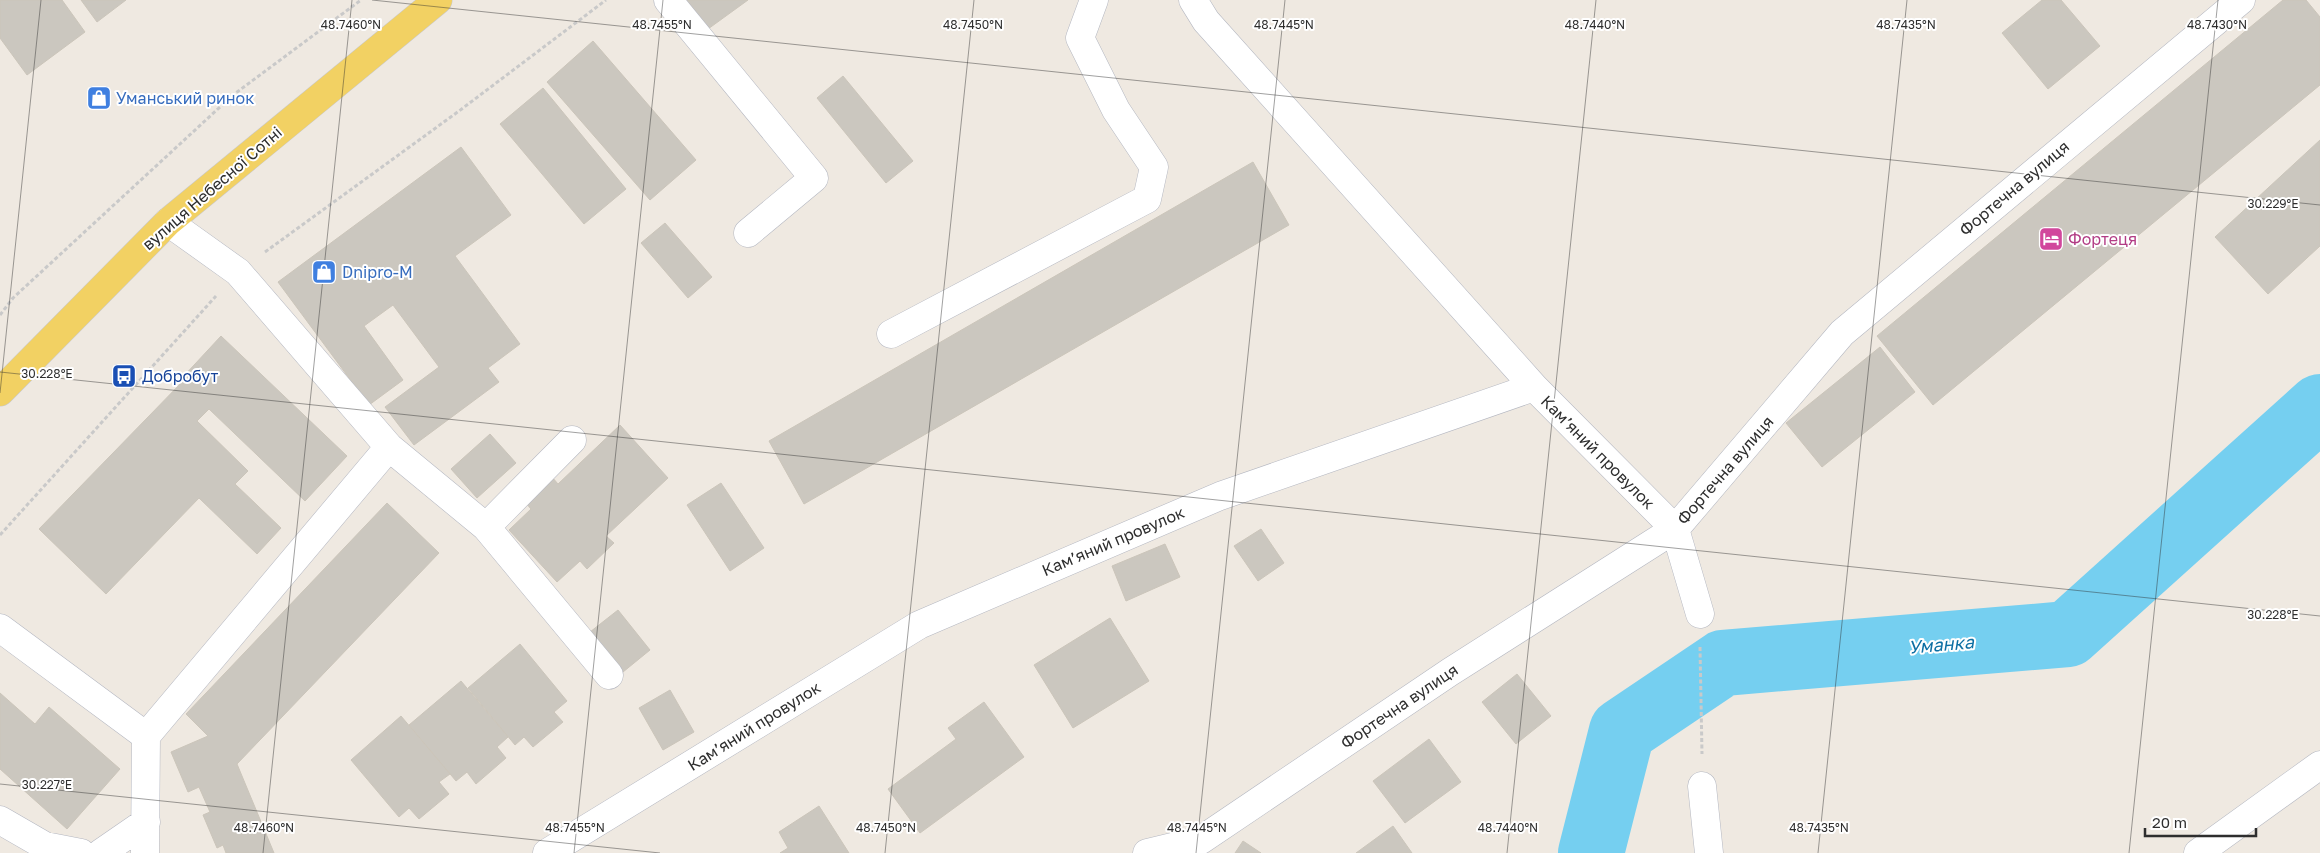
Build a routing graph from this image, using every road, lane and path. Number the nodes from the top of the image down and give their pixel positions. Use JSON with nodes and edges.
{"nodes":[{"id":1,"x":361,"y":0,"type":"edge"},
{"id":2,"x":438,"y":0,"type":"edge"},
{"id":3,"x":606,"y":0,"type":"edge"},
{"id":4,"x":668,"y":0,"type":"edge"},
{"id":5,"x":1094,"y":0,"type":"edge"},
{"id":6,"x":1193,"y":0,"type":"edge"},
{"id":7,"x":2241,"y":0,"type":"edge"},
{"id":8,"x":168,"y":222,"type":"junction"},
{"id":9,"x":748,"y":233,"type":"dead end"},
{"id":10,"x":238,"y":272,"type":"junction"},
{"id":11,"x":0,"y":315,"type":"edge"},
{"id":12,"x":891,"y":334,"type":"dead end"},
{"id":13,"x":1534,"y":387,"type":"junction"},
{"id":14,"x":0,"y":392,"type":"edge"},
{"id":15,"x":572,"y":440,"type":"dead end"},
{"id":16,"x":389,"y":447,"type":"junction"},
{"id":17,"x":486,"y":527,"type":"junction"},
{"id":18,"x":1675,"y":528,"type":"junction"},
{"id":19,"x":0,"y":535,"type":"edge"},
{"id":20,"x":1700,"y":614,"type":"joint"},
{"id":21,"x":0,"y":628,"type":"edge"},
{"id":22,"x":609,"y":675,"type":"dead end"},
{"id":23,"x":146,"y":736,"type":"junction"},
{"id":24,"x":2320,"y":765,"type":"edge"},
{"id":25,"x":1702,"y":786,"type":"joint"},
{"id":26,"x":0,"y":820,"type":"edge"},
{"id":27,"x":146,"y":822,"type":"junction"},
{"id":28,"x":1198,"y":846,"type":"edge"},
{"id":29,"x":81,"y":853,"type":"edge"},
{"id":30,"x":101,"y":853,"type":"edge"},
{"id":31,"x":145,"y":853,"type":"edge"},
{"id":32,"x":547,"y":853,"type":"edge"},
{"id":33,"x":1147,"y":853,"type":"edge"},
{"id":34,"x":1710,"y":853,"type":"edge"},
{"id":35,"x":2198,"y":853,"type":"edge"}],
"edges":[{"from":1,"to":11,"type":"path"},
{"from":2,"to":8,"type":"main road","name":"вулиця Небесної Сотні"},
{"from":3,"to":10,"type":"path"},
{"from":4,"to":9,"type":"street"},
{"from":5,"to":12,"type":"street"},
{"from":6,"to":13,"type":"street"},
{"from":7,"to":18,"type":"street","name":"Фортечна вулиця"},
{"from":8,"to":10,"type":"street"},
{"from":8,"to":14,"type":"main road","name":"вулиця Небесної Сотні"},
{"from":10,"to":16,"type":"street"},
{"from":10,"to":19,"type":"path"},
{"from":13,"to":18,"type":"street","name":"Камʼяний провулок"},
{"from":13,"to":32,"type":"street","name":"Камʼяний провулок"},
{"from":15,"to":17,"type":"street"},
{"from":16,"to":17,"type":"street"},
{"from":16,"to":23,"type":"street"},
{"from":17,"to":22,"type":"street"},
{"from":18,"to":20,"type":"street"},
{"from":18,"to":28,"type":"street","name":"Фортечна вулиця"},
{"from":20,"to":25,"type":"path"},
{"from":21,"to":23,"type":"street"},
{"from":23,"to":27,"type":"street"},
{"from":24,"to":35,"type":"street"},
{"from":25,"to":34,"type":"street"},
{"from":26,"to":29,"type":"street"},
{"from":27,"to":30,"type":"street"},
{"from":27,"to":31,"type":"street"},
{"from":28,"to":33,"type":"street","name":"Фортечна вулиця"}]}
